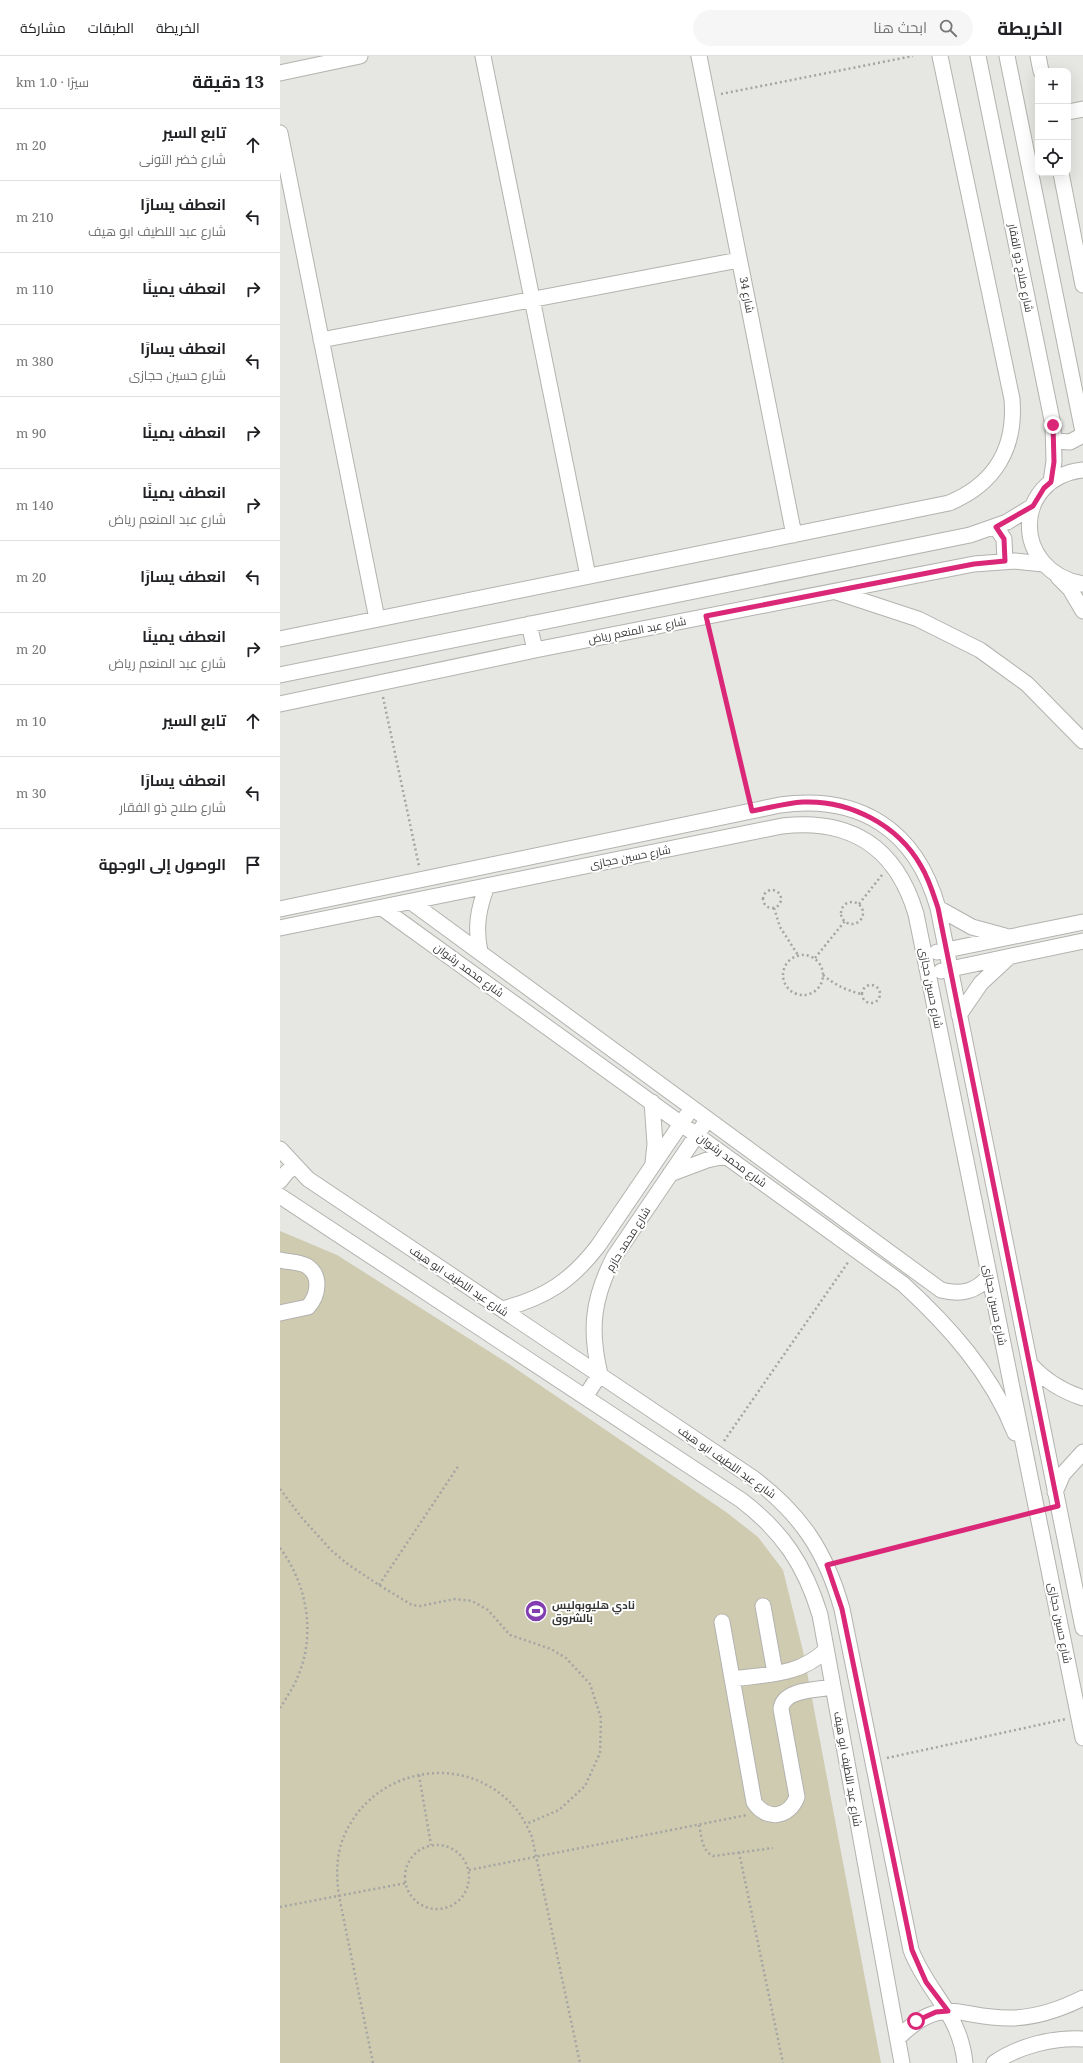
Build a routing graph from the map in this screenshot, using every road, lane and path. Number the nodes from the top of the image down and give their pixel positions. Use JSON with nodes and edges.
{"nodes":[{"id":1,"x":360,"y":56,"type":"edge"},
{"id":2,"x":483,"y":56,"type":"edge"},
{"id":3,"x":699,"y":56,"type":"edge"},
{"id":4,"x":913,"y":56,"type":"edge"},
{"id":5,"x":940,"y":56,"type":"edge"},
{"id":6,"x":978,"y":56,"type":"edge"},
{"id":7,"x":1007,"y":56,"type":"edge"},
{"id":8,"x":1038,"y":56,"type":"edge"},
{"id":9,"x":1040,"y":68,"type":"edge"},
{"id":10,"x":280,"y":73,"type":"edge"},
{"id":11,"x":707,"y":97,"type":"junction"},
{"id":12,"x":1083,"y":109,"type":"edge"},
{"id":13,"x":1071,"y":111,"type":"edge"},
{"id":14,"x":280,"y":133,"type":"edge"},
{"id":15,"x":1062,"y":176,"type":"edge"},
{"id":16,"x":740,"y":260,"type":"junction"},
{"id":17,"x":1083,"y":285,"type":"edge"},
{"id":18,"x":532,"y":300,"type":"junction"},
{"id":19,"x":321,"y":340,"type":"junction"},
{"id":20,"x":1083,"y":432,"type":"edge"},
{"id":21,"x":1083,"y":436,"type":"edge"},
{"id":22,"x":1054,"y":441,"type":"junction"},
{"id":23,"x":1083,"y":470,"type":"edge"},
{"id":24,"x":1051,"y":482,"type":"junction"},
{"id":25,"x":1033,"y":506,"type":"junction"},
{"id":26,"x":996,"y":527,"type":"junction"},
{"id":27,"x":794,"y":535,"type":"junction"},
{"id":28,"x":1005,"y":561,"type":"junction"},
{"id":29,"x":1043,"y":564,"type":"junction"},
{"id":30,"x":588,"y":576,"type":"junction"},
{"id":31,"x":1058,"y":576,"type":"junction"},
{"id":32,"x":1083,"y":584,"type":"edge"},
{"id":33,"x":835,"y":591,"type":"junction"},
{"id":34,"x":1083,"y":611,"type":"edge"},
{"id":35,"x":706,"y":616,"type":"junction"},
{"id":36,"x":377,"y":620,"type":"junction"},
{"id":37,"x":529,"y":624,"type":"junction"},
{"id":38,"x":280,"y":639,"type":"edge"},
{"id":39,"x":535,"y":650,"type":"junction"},
{"id":40,"x":280,"y":675,"type":"edge"},
{"id":41,"x":380,"y":683,"type":"junction"},
{"id":42,"x":280,"y":704,"type":"edge"},
{"id":43,"x":1083,"y":741,"type":"edge"},
{"id":44,"x":752,"y":811,"type":"junction"},
{"id":45,"x":891,"y":864,"type":"junction"},
{"id":46,"x":422,"y":880,"type":"junction"},
{"id":47,"x":398,"y":885,"type":"junction"},
{"id":48,"x":487,"y":886,"type":"junction"},
{"id":49,"x":406,"y":903,"type":"junction"},
{"id":50,"x":859,"y":904,"type":"junction"},
{"id":51,"x":382,"y":908,"type":"junction"},
{"id":52,"x":774,"y":908,"type":"junction"},
{"id":53,"x":938,"y":908,"type":"junction"},
{"id":54,"x":280,"y":909,"type":"edge"},
{"id":55,"x":845,"y":921,"type":"junction"},
{"id":56,"x":1083,"y":922,"type":"edge"},
{"id":57,"x":280,"y":928,"type":"edge"},
{"id":58,"x":1010,"y":937,"type":"junction"},
{"id":59,"x":1083,"y":941,"type":"edge"},
{"id":60,"x":946,"y":950,"type":"junction"},
{"id":61,"x":480,"y":952,"type":"junction"},
{"id":62,"x":924,"y":954,"type":"junction"},
{"id":63,"x":798,"y":955,"type":"junction"},
{"id":64,"x":1009,"y":957,"type":"junction"},
{"id":65,"x":815,"y":958,"type":"junction"},
{"id":66,"x":950,"y":969,"type":"junction"},
{"id":67,"x":928,"y":974,"type":"junction"},
{"id":68,"x":823,"y":975,"type":"junction"},
{"id":69,"x":861,"y":994,"type":"junction"},
{"id":70,"x":959,"y":1015,"type":"junction"},
{"id":71,"x":652,"y":1102,"type":"junction"},
{"id":72,"x":692,"y":1107,"type":"junction"},
{"id":73,"x":708,"y":1118,"type":"junction"},
{"id":74,"x":682,"y":1123,"type":"junction"},
{"id":75,"x":697,"y":1134,"type":"junction"},
{"id":76,"x":280,"y":1149,"type":"edge"},
{"id":77,"x":726,"y":1156,"type":"junction"},
{"id":78,"x":653,"y":1165,"type":"junction"},
{"id":79,"x":295,"y":1166,"type":"junction"},
{"id":80,"x":670,"y":1174,"type":"junction"},
{"id":81,"x":280,"y":1182,"type":"edge"},
{"id":82,"x":280,"y":1196,"type":"edge"},
{"id":83,"x":858,"y":1249,"type":"junction"},
{"id":84,"x":280,"y":1260,"type":"edge"},
{"id":85,"x":989,"y":1276,"type":"junction"},
{"id":86,"x":502,"y":1309,"type":"junction"},
{"id":87,"x":280,"y":1313,"type":"edge"},
{"id":88,"x":1030,"y":1364,"type":"junction"},
{"id":89,"x":600,"y":1374,"type":"junction"},
{"id":90,"x":585,"y":1397,"type":"junction"},
{"id":91,"x":1083,"y":1398,"type":"edge"},
{"id":92,"x":716,"y":1452,"type":"junction"},
{"id":93,"x":1083,"y":1452,"type":"edge"},
{"id":94,"x":1027,"y":1463,"type":"junction"},
{"id":95,"x":459,"y":1465,"type":"dead end"},
{"id":96,"x":280,"y":1489,"type":"edge"},
{"id":97,"x":1057,"y":1499,"type":"junction"},
{"id":98,"x":1037,"y":1511,"type":"junction"},
{"id":99,"x":280,"y":1548,"type":"edge"},
{"id":100,"x":827,"y":1565,"type":"junction"},
{"id":101,"x":379,"y":1585,"type":"junction"},
{"id":102,"x":763,"y":1606,"type":"dead end"},
{"id":103,"x":722,"y":1622,"type":"dead end"},
{"id":104,"x":1083,"y":1628,"type":"edge"},
{"id":105,"x":826,"y":1650,"type":"junction"},
{"id":106,"x":774,"y":1673,"type":"junction"},
{"id":107,"x":732,"y":1678,"type":"junction"},
{"id":108,"x":833,"y":1687,"type":"junction"},
{"id":109,"x":280,"y":1708,"type":"edge"},
{"id":110,"x":1079,"y":1717,"type":"junction"},
{"id":111,"x":1083,"y":1738,"type":"edge"},
{"id":112,"x":873,"y":1761,"type":"junction"},
{"id":113,"x":420,"y":1775,"type":"junction"},
{"id":114,"x":763,"y":1812,"type":"junction"},
{"id":115,"x":526,"y":1824,"type":"junction"},
{"id":116,"x":699,"y":1825,"type":"junction"},
{"id":117,"x":431,"y":1845,"type":"junction"},
{"id":118,"x":773,"y":1848,"type":"dead end"},
{"id":119,"x":740,"y":1852,"type":"junction"},
{"id":120,"x":538,"y":1857,"type":"junction"},
{"id":121,"x":469,"y":1870,"type":"junction"},
{"id":122,"x":406,"y":1883,"type":"junction"},
{"id":123,"x":339,"y":1896,"type":"junction"},
{"id":124,"x":280,"y":1907,"type":"edge"},
{"id":125,"x":1083,"y":1998,"type":"edge"},
{"id":126,"x":948,"y":2011,"type":"junction"},
{"id":127,"x":898,"y":2038,"type":"junction"},
{"id":128,"x":1083,"y":2039,"type":"edge"},
{"id":129,"x":373,"y":2063,"type":"edge"},
{"id":130,"x":580,"y":2063,"type":"edge"},
{"id":131,"x":782,"y":2063,"type":"edge"},
{"id":132,"x":902,"y":2063,"type":"edge"},
{"id":133,"x":965,"y":2063,"type":"edge"},
{"id":134,"x":994,"y":2063,"type":"edge"}],
"edges":[{"from":1,"to":10,"type":"street"},
{"from":2,"to":18,"type":"street"},
{"from":3,"to":11,"type":"street","name":"شارع 34"},
{"from":4,"to":11,"type":"path"},
{"from":5,"to":27,"type":"street"},
{"from":6,"to":22,"type":"street","name":"شارع صلاح ذو الفقار"},
{"from":7,"to":20,"type":"street"},
{"from":8,"to":9,"type":"street"},
{"from":11,"to":16,"type":"street","name":"شارع 34"},
{"from":12,"to":13,"type":"street"},
{"from":14,"to":19,"type":"street"},
{"from":15,"to":17,"type":"street"},
{"from":16,"to":18,"type":"street"},
{"from":16,"to":27,"type":"street","name":"شارع 34"},
{"from":18,"to":19,"type":"street"},
{"from":18,"to":30,"type":"street"},
{"from":19,"to":36,"type":"street"},
{"from":21,"to":22,"type":"street"},
{"from":22,"to":24,"type":"street","name":"شارع صلاح ذو الفقار"},
{"from":23,"to":24,"type":"street"},
{"from":24,"to":25,"type":"street"},
{"from":25,"to":26,"type":"street"},
{"from":25,"to":29,"type":"street"},
{"from":26,"to":28,"type":"street"},
{"from":26,"to":37,"type":"street"},
{"from":27,"to":30,"type":"street"},
{"from":28,"to":29,"type":"street","name":"شارع عبد المنعم رياض"},
{"from":28,"to":33,"type":"street","name":"شارع عبد المنعم رياض"},
{"from":29,"to":31,"type":"street"},
{"from":30,"to":36,"type":"street"},
{"from":31,"to":32,"type":"street"},
{"from":31,"to":34,"type":"street"},
{"from":33,"to":35,"type":"street","name":"شارع عبد المنعم رياض"},
{"from":33,"to":43,"type":"street"},
{"from":35,"to":39,"type":"street","name":"شارع عبد المنعم رياض"},
{"from":35,"to":44,"type":"path"},
{"from":36,"to":38,"type":"street"},
{"from":37,"to":39,"type":"street"},
{"from":37,"to":40,"type":"street"},
{"from":39,"to":41,"type":"street","name":"شارع عبد المنعم رياض"},
{"from":41,"to":42,"type":"street","name":"شارع عبد المنعم رياض"},
{"from":41,"to":46,"type":"path"},
{"from":44,"to":46,"type":"street","name":"شارع حسين حجازى"},
{"from":44,"to":53,"type":"street","name":"شارع حسين حجازى"},
{"from":45,"to":48,"type":"street","name":"شارع حسين حجازى"},
{"from":45,"to":50,"type":"path"},
{"from":45,"to":62,"type":"street","name":"شارع حسين حجازى"},
{"from":46,"to":47,"type":"street","name":"شارع حسين حجازى"},
{"from":47,"to":49,"type":"street"},
{"from":47,"to":54,"type":"street","name":"شارع حسين حجازى"},
{"from":48,"to":49,"type":"street","name":"شارع حسين حجازى"},
{"from":48,"to":61,"type":"street"},
{"from":49,"to":51,"type":"street","name":"شارع حسين حجازى"},
{"from":49,"to":61,"type":"street","name":"شارع محمد رشوان"},
{"from":50,"to":55,"type":"path"},
{"from":50,"to":55,"type":"path"},
{"from":51,"to":57,"type":"street","name":"شارع حسين حجازى"},
{"from":51,"to":71,"type":"street","name":"شارع محمد رشوان"},
{"from":52,"to":52,"type":"path"},
{"from":52,"to":63,"type":"path"},
{"from":53,"to":58,"type":"street"},
{"from":53,"to":60,"type":"street","name":"شارع حسين حجازى"},
{"from":55,"to":65,"type":"path"},
{"from":56,"to":58,"type":"street"},
{"from":58,"to":60,"type":"street"},
{"from":59,"to":64,"type":"street"},
{"from":60,"to":62,"type":"street"},
{"from":60,"to":66,"type":"street","name":"شارع حسين حجازى"},
{"from":61,"to":72,"type":"street","name":"شارع محمد رشوان"},
{"from":62,"to":67,"type":"street","name":"شارع حسين حجازى"},
{"from":63,"to":65,"type":"path"},
{"from":63,"to":68,"type":"path"},
{"from":64,"to":66,"type":"street"},
{"from":64,"to":70,"type":"street"},
{"from":65,"to":68,"type":"path"},
{"from":66,"to":67,"type":"street"},
{"from":66,"to":70,"type":"street","name":"شارع حسين حجازى"},
{"from":67,"to":85,"type":"street","name":"شارع حسين حجازى"},
{"from":68,"to":69,"type":"path"},
{"from":69,"to":69,"type":"path"},
{"from":70,"to":88,"type":"street","name":"شارع حسين حجازى"},
{"from":71,"to":74,"type":"street","name":"شارع محمد رشوان"},
{"from":71,"to":78,"type":"street"},
{"from":72,"to":73,"type":"street","name":"شارع محمد رشوان"},
{"from":72,"to":74,"type":"street","name":"شارع محمد حازم"},
{"from":73,"to":75,"type":"street","name":"شارع محمد حازم"},
{"from":73,"to":85,"type":"street","name":"شارع محمد رشوان"},
{"from":74,"to":75,"type":"street","name":"شارع محمد رشوان"},
{"from":74,"to":78,"type":"street","name":"شارع محمد حازم"},
{"from":75,"to":77,"type":"street","name":"شارع محمد رشوان"},
{"from":75,"to":80,"type":"street","name":"شارع محمد حازم"},
{"from":76,"to":79,"type":"street","name":"شارع عبد اللطيف ابو هيف"},
{"from":77,"to":80,"type":"street"},
{"from":77,"to":83,"type":"street","name":"شارع محمد رشوان"},
{"from":78,"to":86,"type":"street","name":"شارع محمد حازم"},
{"from":79,"to":81,"type":"street"},
{"from":79,"to":86,"type":"street","name":"شارع عبد اللطيف ابو هيف"},
{"from":80,"to":89,"type":"street","name":"شارع محمد حازم"},
{"from":82,"to":90,"type":"street","name":"شارع عبد اللطيف ابو هيف"},
{"from":83,"to":92,"type":"path"},
{"from":83,"to":94,"type":"street","name":"شارع محمد رشوان"},
{"from":84,"to":87,"type":"street"},
{"from":85,"to":94,"type":"street","name":"شارع حسين حجازى"},
{"from":86,"to":89,"type":"street","name":"شارع عبد اللطيف ابو هيف"},
{"from":88,"to":91,"type":"street"},
{"from":88,"to":97,"type":"street","name":"شارع حسين حجازى"},
{"from":89,"to":90,"type":"street"},
{"from":89,"to":92,"type":"street","name":"شارع عبد اللطيف ابو هيف"},
{"from":90,"to":105,"type":"street","name":"شارع عبد اللطيف ابو هيف"},
{"from":92,"to":100,"type":"street","name":"شارع عبد اللطيف ابو هيف"},
{"from":93,"to":97,"type":"street"},
{"from":94,"to":98,"type":"street","name":"شارع حسين حجازى"},
{"from":95,"to":101,"type":"path"},
{"from":96,"to":101,"type":"path"},
{"from":97,"to":98,"type":"street"},
{"from":97,"to":104,"type":"street","name":"شارع حسين حجازى"},
{"from":98,"to":100,"type":"path"},
{"from":98,"to":110,"type":"street","name":"شارع حسين حجازى"},
{"from":99,"to":109,"type":"path"},
{"from":100,"to":112,"type":"street","name":"شارع عبد اللطيف ابو هيف"},
{"from":101,"to":115,"type":"path"},
{"from":102,"to":106,"type":"street"},
{"from":103,"to":107,"type":"street"},
{"from":105,"to":106,"type":"street"},
{"from":105,"to":108,"type":"street","name":"شارع عبد اللطيف ابو هيف"},
{"from":106,"to":107,"type":"street"},
{"from":107,"to":114,"type":"street"},
{"from":108,"to":114,"type":"street"},
{"from":108,"to":127,"type":"street","name":"شارع عبد اللطيف ابو هيف"},
{"from":110,"to":111,"type":"street","name":"شارع حسين حجازى"},
{"from":110,"to":112,"type":"path"},
{"from":112,"to":126,"type":"street","name":"شارع عبد اللطيف ابو هيف"},
{"from":113,"to":115,"type":"path"},
{"from":113,"to":117,"type":"path"},
{"from":113,"to":123,"type":"path"},
{"from":114,"to":116,"type":"path"},
{"from":115,"to":120,"type":"path"},
{"from":116,"to":119,"type":"path"},
{"from":116,"to":120,"type":"path"},
{"from":117,"to":121,"type":"path"},
{"from":117,"to":122,"type":"path"},
{"from":118,"to":119,"type":"path"},
{"from":119,"to":131,"type":"path"},
{"from":120,"to":121,"type":"path"},
{"from":120,"to":130,"type":"path"},
{"from":121,"to":122,"type":"path"},
{"from":122,"to":123,"type":"path"},
{"from":123,"to":124,"type":"path"},
{"from":123,"to":129,"type":"path"},
{"from":125,"to":126,"type":"street"},
{"from":126,"to":127,"type":"street"},
{"from":126,"to":133,"type":"street","name":"شارع عبد اللطيف ابو هيف"},
{"from":127,"to":132,"type":"street","name":"شارع عبد اللطيف ابو هيف"},
{"from":128,"to":134,"type":"street"}]}
